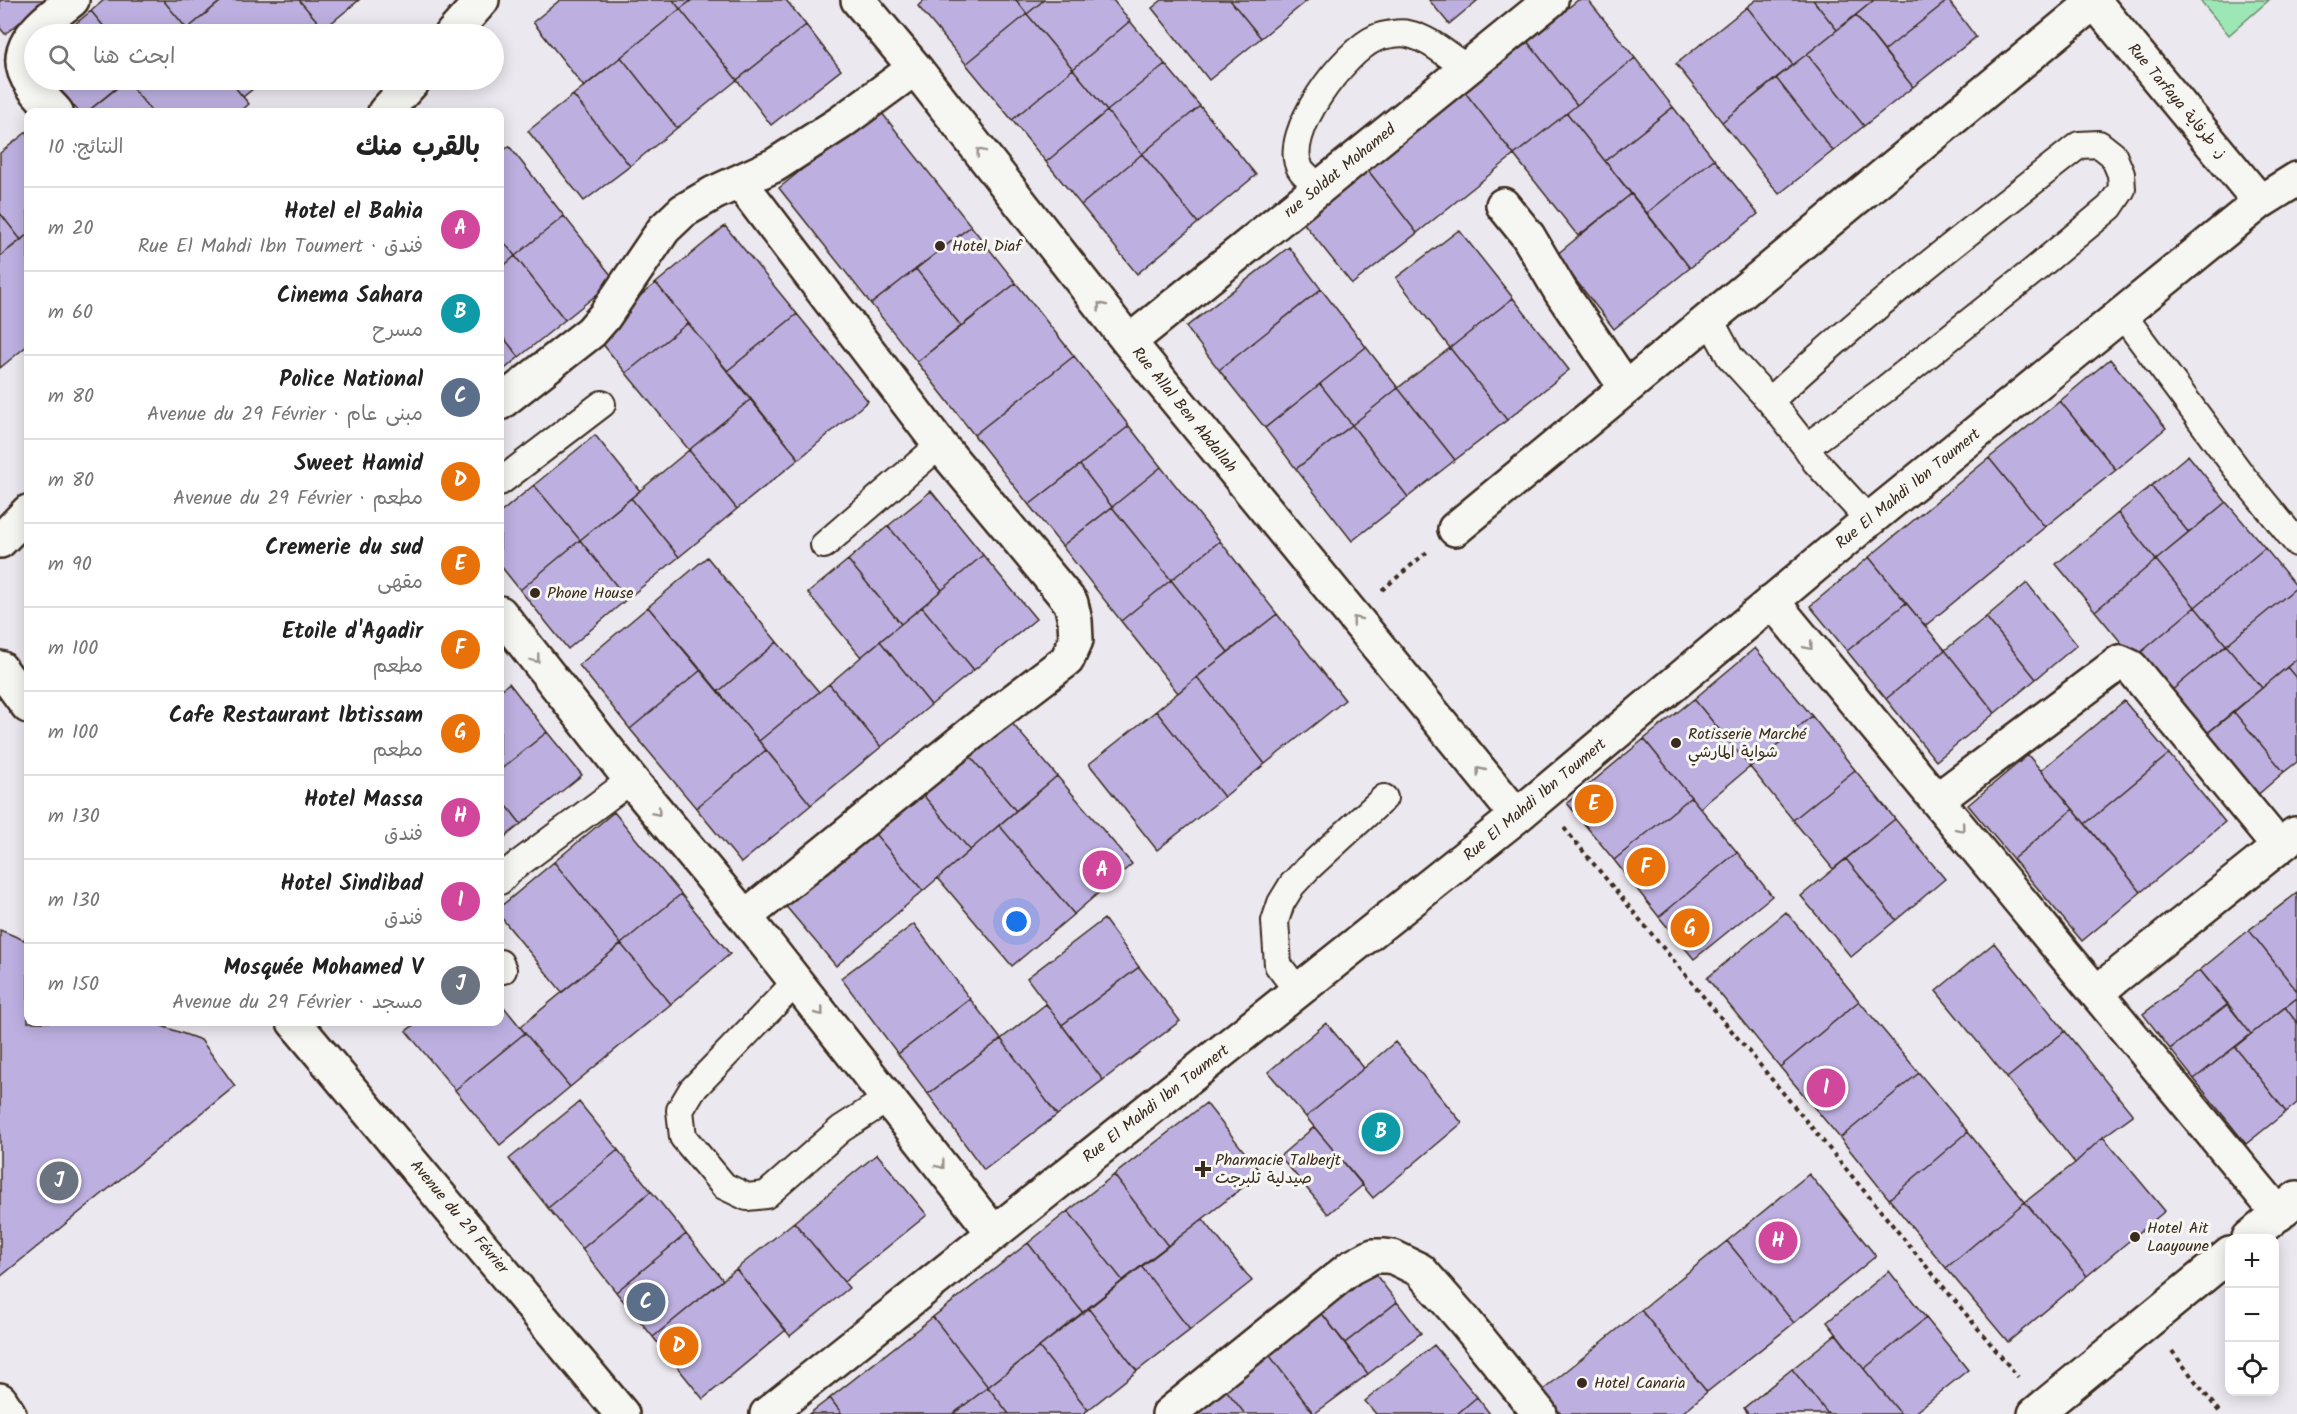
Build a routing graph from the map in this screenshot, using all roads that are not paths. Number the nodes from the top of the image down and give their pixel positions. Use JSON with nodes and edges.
{"nodes":[{"id":1,"x":72,"y":0,"type":"edge"},
{"id":2,"x":482,"y":0,"type":"edge"},
{"id":3,"x":858,"y":0,"type":"edge"},
{"id":4,"x":1551,"y":0,"type":"edge"},
{"id":5,"x":2093,"y":1,"type":"edge"},
{"id":6,"x":44,"y":24,"type":"edge"},
{"id":7,"x":461,"y":24,"type":"edge"},
{"id":8,"x":24,"y":46,"type":"edge"},
{"id":9,"x":24,"y":68,"type":"edge"},
{"id":10,"x":915,"y":68,"type":"junction"},
{"id":11,"x":1467,"y":68,"type":"junction"},
{"id":12,"x":36,"y":90,"type":"edge"},
{"id":13,"x":405,"y":90,"type":"edge"},
{"id":14,"x":52,"y":108,"type":"edge"},
{"id":15,"x":389,"y":108,"type":"edge"},
{"id":16,"x":2297,"y":179,"type":"edge"},
{"id":17,"x":741,"y":182,"type":"junction"},
{"id":18,"x":1320,"y":188,"type":"junction"},
{"id":19,"x":2260,"y":202,"type":"junction"},
{"id":20,"x":1503,"y":205,"type":"dead end"},
{"id":21,"x":2122,"y":314,"type":"junction"},
{"id":22,"x":1710,"y":320,"type":"junction"},
{"id":23,"x":1129,"y":342,"type":"junction"},
{"id":24,"x":1626,"y":388,"type":"junction"},
{"id":25,"x":504,"y":400,"type":"edge"},
{"id":26,"x":1770,"y":401,"type":"junction"},
{"id":27,"x":602,"y":404,"type":"dead end"},
{"id":28,"x":940,"y":446,"type":"junction"},
{"id":29,"x":1806,"y":447,"type":"junction"},
{"id":30,"x":504,"y":480,"type":"edge"},
{"id":31,"x":24,"y":516,"type":"edge"},
{"id":32,"x":1869,"y":520,"type":"junction"},
{"id":33,"x":1455,"y":530,"type":"road end"},
{"id":34,"x":0,"y":541,"type":"edge"},
{"id":35,"x":2297,"y":543,"type":"edge"},
{"id":36,"x":824,"y":545,"type":"dead end"},
{"id":37,"x":1772,"y":601,"type":"junction"},
{"id":38,"x":504,"y":618,"type":"edge"},
{"id":39,"x":0,"y":668,"type":"edge"},
{"id":40,"x":24,"y":701,"type":"edge"},
{"id":41,"x":631,"y":780,"type":"junction"},
{"id":42,"x":1384,"y":798,"type":"dead end"},
{"id":43,"x":1937,"y":800,"type":"junction"},
{"id":44,"x":1528,"y":807,"type":"junction"},
{"id":45,"x":2288,"y":840,"type":"edge"},
{"id":46,"x":504,"y":877,"type":"edge"},
{"id":47,"x":745,"y":917,"type":"junction"},
{"id":48,"x":795,"y":983,"type":"junction"},
{"id":49,"x":1298,"y":992,"type":"junction"},
{"id":50,"x":2097,"y":992,"type":"junction"},
{"id":51,"x":297,"y":1026,"type":"edge"},
{"id":52,"x":889,"y":1098,"type":"junction"},
{"id":53,"x":2288,"y":1206,"type":"edge"},
{"id":54,"x":993,"y":1232,"type":"junction"},
{"id":55,"x":2255,"y":1234,"type":"edge"},
{"id":56,"x":2225,"y":1257,"type":"edge"},
{"id":57,"x":0,"y":1400,"type":"edge"},
{"id":58,"x":2040,"y":1411,"type":"edge"},
{"id":59,"x":9,"y":1414,"type":"edge"},
{"id":60,"x":622,"y":1414,"type":"edge"},
{"id":61,"x":767,"y":1414,"type":"edge"},
{"id":62,"x":1169,"y":1414,"type":"edge"},
{"id":63,"x":1540,"y":1414,"type":"edge"}],
"edges":[{"from":1,"to":6,"type":"street"},
{"from":2,"to":7,"type":"street"},
{"from":3,"to":10,"type":"street","name":"Rue Allal Ben Abdallah"},
{"from":4,"to":11,"type":"street","name":"rue Soldat Mohamed"},
{"from":5,"to":19,"type":"street","name":"Rue Tarfaya ز. طرفاية"},
{"from":5,"to":22,"type":"street"},
{"from":8,"to":9,"type":"street"},
{"from":10,"to":17,"type":"street"},
{"from":23,"to":10,"type":"street","name":"Rue Allal Ben Abdallah","one_way":true},
{"from":11,"to":18,"type":"street","name":"rue Soldat Mohamed"},
{"from":11,"to":18,"type":"lane"},
{"from":12,"to":14,"type":"street"},
{"from":13,"to":15,"type":"street"},
{"from":16,"to":19,"type":"street","name":"Rue El Mahdi Ibn Toumert"},
{"from":17,"to":25,"type":"street"},
{"from":17,"to":28,"type":"street"},
{"from":18,"to":23,"type":"street","name":"rue Soldat Mohamed"},
{"from":19,"to":21,"type":"street","name":"Rue El Mahdi Ibn Toumert"},
{"from":20,"to":24,"type":"street"},
{"from":21,"to":32,"type":"street","name":"Rue El Mahdi Ibn Toumert"},
{"from":21,"to":35,"type":"lane"},
{"from":22,"to":24,"type":"street"},
{"from":22,"to":26,"type":"lane"},
{"from":44,"to":23,"type":"street","name":"Rue Allal Ben Abdallah","one_way":true},
{"from":24,"to":33,"type":"street"},
{"from":26,"to":29,"type":"lane"},
{"from":26,"to":29,"type":"lane"},
{"from":27,"to":30,"type":"lane"},
{"from":28,"to":36,"type":"lane"},
{"from":28,"to":47,"type":"street"},
{"from":29,"to":32,"type":"lane"},
{"from":31,"to":34,"type":"street"},
{"from":32,"to":37,"type":"street","name":"Rue El Mahdi Ibn Toumert"},
{"from":37,"to":43,"type":"street","one_way":true},
{"from":37,"to":44,"type":"street","name":"Rue El Mahdi Ibn Toumert"},
{"from":38,"to":41,"type":"street","one_way":true},
{"from":39,"to":40,"type":"street"},
{"from":41,"to":46,"type":"lane"},
{"from":41,"to":47,"type":"street","one_way":true},
{"from":42,"to":49,"type":"lane"},
{"from":43,"to":45,"type":"street"},
{"from":43,"to":50,"type":"street","one_way":true},
{"from":44,"to":49,"type":"street","name":"Rue El Mahdi Ibn Toumert"},
{"from":45,"to":50,"type":"street"},
{"from":47,"to":48,"type":"street"},
{"from":48,"to":52,"type":"street","one_way":true},
{"from":48,"to":52,"type":"lane"},
{"from":49,"to":54,"type":"street","name":"Rue El Mahdi Ibn Toumert"},
{"from":50,"to":53,"type":"street"},
{"from":51,"to":60,"type":"street","name":"Avenue du 29 Février"},
{"from":52,"to":54,"type":"street","one_way":true},
{"from":53,"to":55,"type":"street"},
{"from":54,"to":61,"type":"street","name":"Rue El Mahdi Ibn Toumert"},
{"from":56,"to":58,"type":"street"},
{"from":57,"to":59,"type":"street"},
{"from":62,"to":63,"type":"street"}]}
